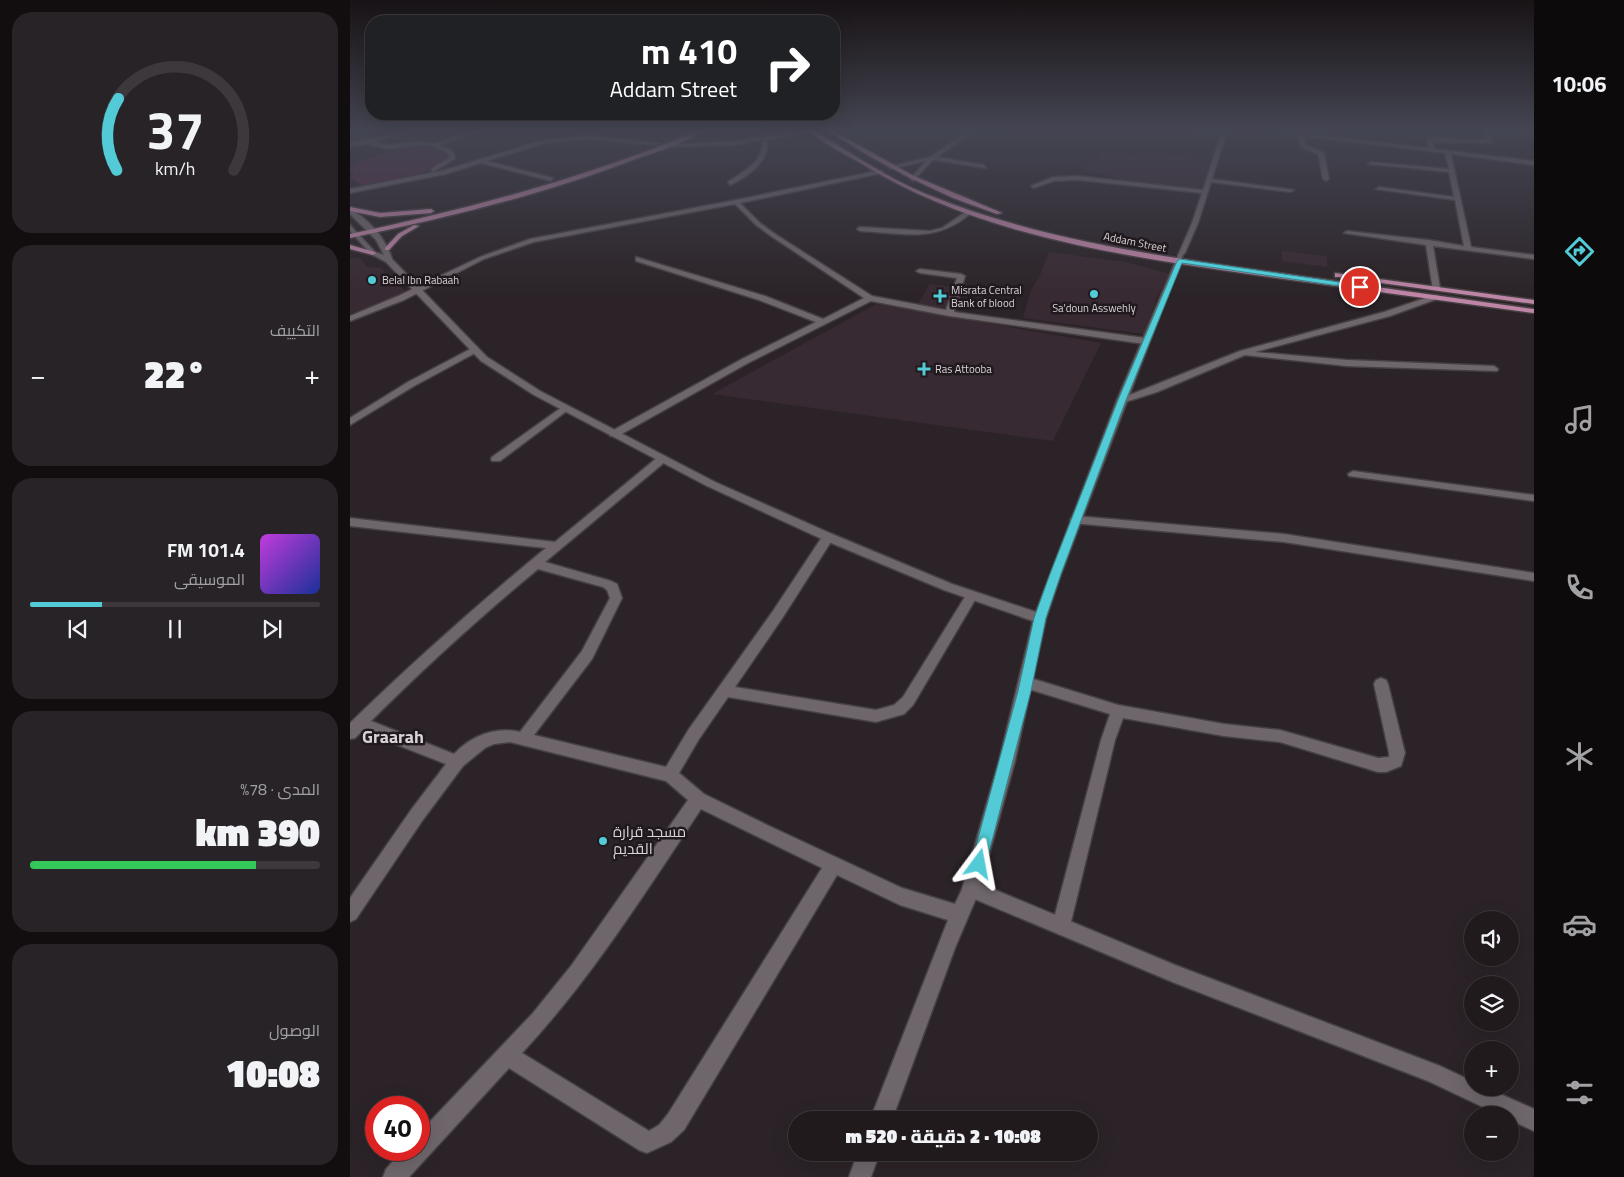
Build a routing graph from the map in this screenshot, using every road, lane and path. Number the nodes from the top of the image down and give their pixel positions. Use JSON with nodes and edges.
{"nodes":[{"id":1,"x":373,"y":186,"type":"edge"},
{"id":2,"x":526,"y":186,"type":"edge"},
{"id":3,"x":545,"y":186,"type":"edge"},
{"id":4,"x":814,"y":186,"type":"edge"},
{"id":5,"x":906,"y":186,"type":"edge"},
{"id":6,"x":929,"y":186,"type":"edge"},
{"id":7,"x":1150,"y":186,"type":"edge"},
{"id":8,"x":1207,"y":186,"type":"edge"},
{"id":9,"x":1258,"y":186,"type":"edge"},
{"id":10,"x":1455,"y":186,"type":"edge"},
{"id":11,"x":1379,"y":188,"type":"dead end"},
{"id":12,"x":1291,"y":190,"type":"dead end"},
{"id":13,"x":350,"y":191,"type":"edge"},
{"id":14,"x":1205,"y":192,"type":"junction"},
{"id":15,"x":490,"y":196,"type":"junction"},
{"id":16,"x":1458,"y":199,"type":"junction"},
{"id":17,"x":499,"y":200,"type":"junction"},
{"id":18,"x":736,"y":202,"type":"junction"},
{"id":19,"x":350,"y":210,"type":"edge"},
{"id":20,"x":438,"y":210,"type":"junction"},
{"id":21,"x":969,"y":212,"type":"junction"},
{"id":22,"x":445,"y":215,"type":"junction"},
{"id":23,"x":1005,"y":215,"type":"dead end"},
{"id":24,"x":366,"y":226,"type":"junction"},
{"id":25,"x":860,"y":229,"type":"dead end"},
{"id":26,"x":352,"y":231,"type":"edge"},
{"id":27,"x":372,"y":232,"type":"junction"},
{"id":28,"x":1347,"y":233,"type":"dead end"},
{"id":29,"x":1428,"y":242,"type":"junction"},
{"id":30,"x":1131,"y":244,"type":"dead end"},
{"id":31,"x":350,"y":247,"type":"edge"},
{"id":32,"x":1468,"y":247,"type":"junction"},
{"id":33,"x":373,"y":252,"type":"junction"},
{"id":34,"x":388,"y":255,"type":"junction"},
{"id":35,"x":1181,"y":257,"type":"junction"},
{"id":36,"x":1210,"y":257,"type":"dead end"},
{"id":37,"x":1534,"y":257,"type":"edge"},
{"id":38,"x":640,"y":259,"type":"dead end"},
{"id":39,"x":920,"y":271,"type":"dead end"},
{"id":40,"x":1330,"y":274,"type":"dead end"},
{"id":41,"x":418,"y":289,"type":"junction"},
{"id":42,"x":1435,"y":293,"type":"junction"},
{"id":43,"x":870,"y":298,"type":"junction"},
{"id":44,"x":1534,"y":302,"type":"edge"},
{"id":45,"x":1534,"y":311,"type":"edge"},
{"id":46,"x":949,"y":314,"type":"junction"},
{"id":47,"x":350,"y":319,"type":"edge"},
{"id":48,"x":824,"y":322,"type":"junction"},
{"id":49,"x":1146,"y":341,"type":"junction"},
{"id":50,"x":474,"y":350,"type":"junction"},
{"id":51,"x":1242,"y":354,"type":"junction"},
{"id":52,"x":1494,"y":370,"type":"dead end"},
{"id":53,"x":1122,"y":400,"type":"junction"},
{"id":54,"x":565,"y":408,"type":"junction"},
{"id":55,"x":350,"y":422,"type":"edge"},
{"id":56,"x":614,"y":434,"type":"junction"},
{"id":57,"x":496,"y":459,"type":"dead end"},
{"id":58,"x":662,"y":459,"type":"junction"},
{"id":59,"x":1353,"y":474,"type":"dead end"},
{"id":60,"x":1534,"y":498,"type":"edge"},
{"id":61,"x":1076,"y":520,"type":"junction"},
{"id":62,"x":350,"y":522,"type":"edge"},
{"id":63,"x":828,"y":537,"type":"junction"},
{"id":64,"x":558,"y":546,"type":"junction"},
{"id":65,"x":536,"y":564,"type":"junction"},
{"id":66,"x":1534,"y":577,"type":"edge"},
{"id":67,"x":972,"y":595,"type":"junction"},
{"id":68,"x":1040,"y":618,"type":"junction"},
{"id":69,"x":1027,"y":683,"type":"junction"},
{"id":70,"x":1381,"y":684,"type":"dead end"},
{"id":71,"x":725,"y":691,"type":"junction"},
{"id":72,"x":1118,"y":711,"type":"junction"},
{"id":73,"x":355,"y":729,"type":"edge"},
{"id":74,"x":523,"y":739,"type":"junction"},
{"id":75,"x":457,"y":762,"type":"junction"},
{"id":76,"x":670,"y":775,"type":"junction"},
{"id":77,"x":698,"y":799,"type":"junction"},
{"id":78,"x":833,"y":866,"type":"junction"},
{"id":79,"x":971,"y":889,"type":"junction"},
{"id":80,"x":350,"y":913,"type":"edge"},
{"id":81,"x":961,"y":915,"type":"junction"},
{"id":82,"x":1060,"y":926,"type":"junction"},
{"id":83,"x":506,"y":1055,"type":"junction"},
{"id":84,"x":884,"y":1111,"type":"edge"},
{"id":85,"x":1534,"y":1120,"type":"edge"},
{"id":86,"x":430,"y":1136,"type":"edge"},
{"id":87,"x":408,"y":1161,"type":"edge"},
{"id":88,"x":866,"y":1161,"type":"edge"},
{"id":89,"x":394,"y":1177,"type":"edge"},
{"id":90,"x":860,"y":1177,"type":"edge"}],
"edges":[{"from":1,"to":13,"type":"street"},
{"from":2,"to":15,"type":"main road"},
{"from":3,"to":17,"type":"main road"},
{"from":4,"to":18,"type":"street"},
{"from":5,"to":21,"type":"main road","name":"Addam Street"},
{"from":6,"to":23,"type":"main road"},
{"from":7,"to":14,"type":"street"},
{"from":8,"to":14,"type":"street"},
{"from":9,"to":12,"type":"street"},
{"from":10,"to":16,"type":"street"},
{"from":11,"to":16,"type":"street"},
{"from":14,"to":35,"type":"street"},
{"from":15,"to":17,"type":"main road"},
{"from":15,"to":20,"type":"main road"},
{"from":16,"to":32,"type":"street"},
{"from":17,"to":22,"type":"main road"},
{"from":18,"to":41,"type":"street"},
{"from":18,"to":43,"type":"street"},
{"from":19,"to":20,"type":"main road"},
{"from":19,"to":24,"type":"street"},
{"from":20,"to":24,"type":"main road"},
{"from":21,"to":25,"type":"street"},
{"from":21,"to":35,"type":"main road","name":"Addam Street"},
{"from":22,"to":27,"type":"main road"},
{"from":22,"to":34,"type":"main road"},
{"from":24,"to":26,"type":"main road"},
{"from":24,"to":27,"type":"street"},
{"from":26,"to":27,"type":"main road"},
{"from":26,"to":33,"type":"street"},
{"from":27,"to":34,"type":"street"},
{"from":28,"to":29,"type":"street"},
{"from":29,"to":32,"type":"street"},
{"from":29,"to":42,"type":"street"},
{"from":30,"to":35,"type":"main road","name":"Addam Street"},
{"from":31,"to":33,"type":"main road"},
{"from":32,"to":37,"type":"street"},
{"from":33,"to":34,"type":"street"},
{"from":34,"to":41,"type":"street"},
{"from":35,"to":36,"type":"main road","name":"Addam Street"},
{"from":35,"to":42,"type":"main road","name":"Addam Street"},
{"from":35,"to":49,"type":"street"},
{"from":38,"to":48,"type":"street"},
{"from":39,"to":46,"type":"street"},
{"from":40,"to":42,"type":"main road","name":"Addam Street"},
{"from":41,"to":47,"type":"street"},
{"from":41,"to":50,"type":"street"},
{"from":42,"to":44,"type":"main road","name":"Addam Street"},
{"from":42,"to":45,"type":"main road","name":"Addam Street"},
{"from":42,"to":51,"type":"street"},
{"from":43,"to":46,"type":"street"},
{"from":43,"to":48,"type":"street"},
{"from":46,"to":49,"type":"street"},
{"from":48,"to":56,"type":"street"},
{"from":49,"to":53,"type":"street"},
{"from":50,"to":54,"type":"street"},
{"from":50,"to":55,"type":"street"},
{"from":51,"to":52,"type":"street"},
{"from":51,"to":53,"type":"street"},
{"from":53,"to":61,"type":"street"},
{"from":54,"to":56,"type":"street"},
{"from":54,"to":57,"type":"street"},
{"from":56,"to":58,"type":"street"},
{"from":58,"to":63,"type":"street"},
{"from":58,"to":64,"type":"street"},
{"from":59,"to":60,"type":"street"},
{"from":61,"to":66,"type":"street"},
{"from":61,"to":68,"type":"street"},
{"from":62,"to":64,"type":"street"},
{"from":63,"to":67,"type":"street"},
{"from":63,"to":71,"type":"street"},
{"from":64,"to":65,"type":"street"},
{"from":65,"to":73,"type":"street"},
{"from":65,"to":74,"type":"street"},
{"from":67,"to":68,"type":"street"},
{"from":67,"to":71,"type":"street"},
{"from":68,"to":69,"type":"street"},
{"from":69,"to":72,"type":"street"},
{"from":69,"to":79,"type":"street"},
{"from":70,"to":72,"type":"street"},
{"from":71,"to":76,"type":"street"},
{"from":72,"to":82,"type":"street"},
{"from":73,"to":75,"type":"street"},
{"from":74,"to":75,"type":"street"},
{"from":74,"to":76,"type":"street"},
{"from":75,"to":80,"type":"street"},
{"from":76,"to":77,"type":"street"},
{"from":77,"to":78,"type":"street"},
{"from":77,"to":83,"type":"street"},
{"from":78,"to":81,"type":"street"},
{"from":78,"to":83,"type":"street"},
{"from":79,"to":81,"type":"street"},
{"from":79,"to":82,"type":"street"},
{"from":81,"to":84,"type":"street"},
{"from":82,"to":85,"type":"street"},
{"from":83,"to":86,"type":"street"},
{"from":87,"to":89,"type":"street"},
{"from":88,"to":90,"type":"street"}]}
